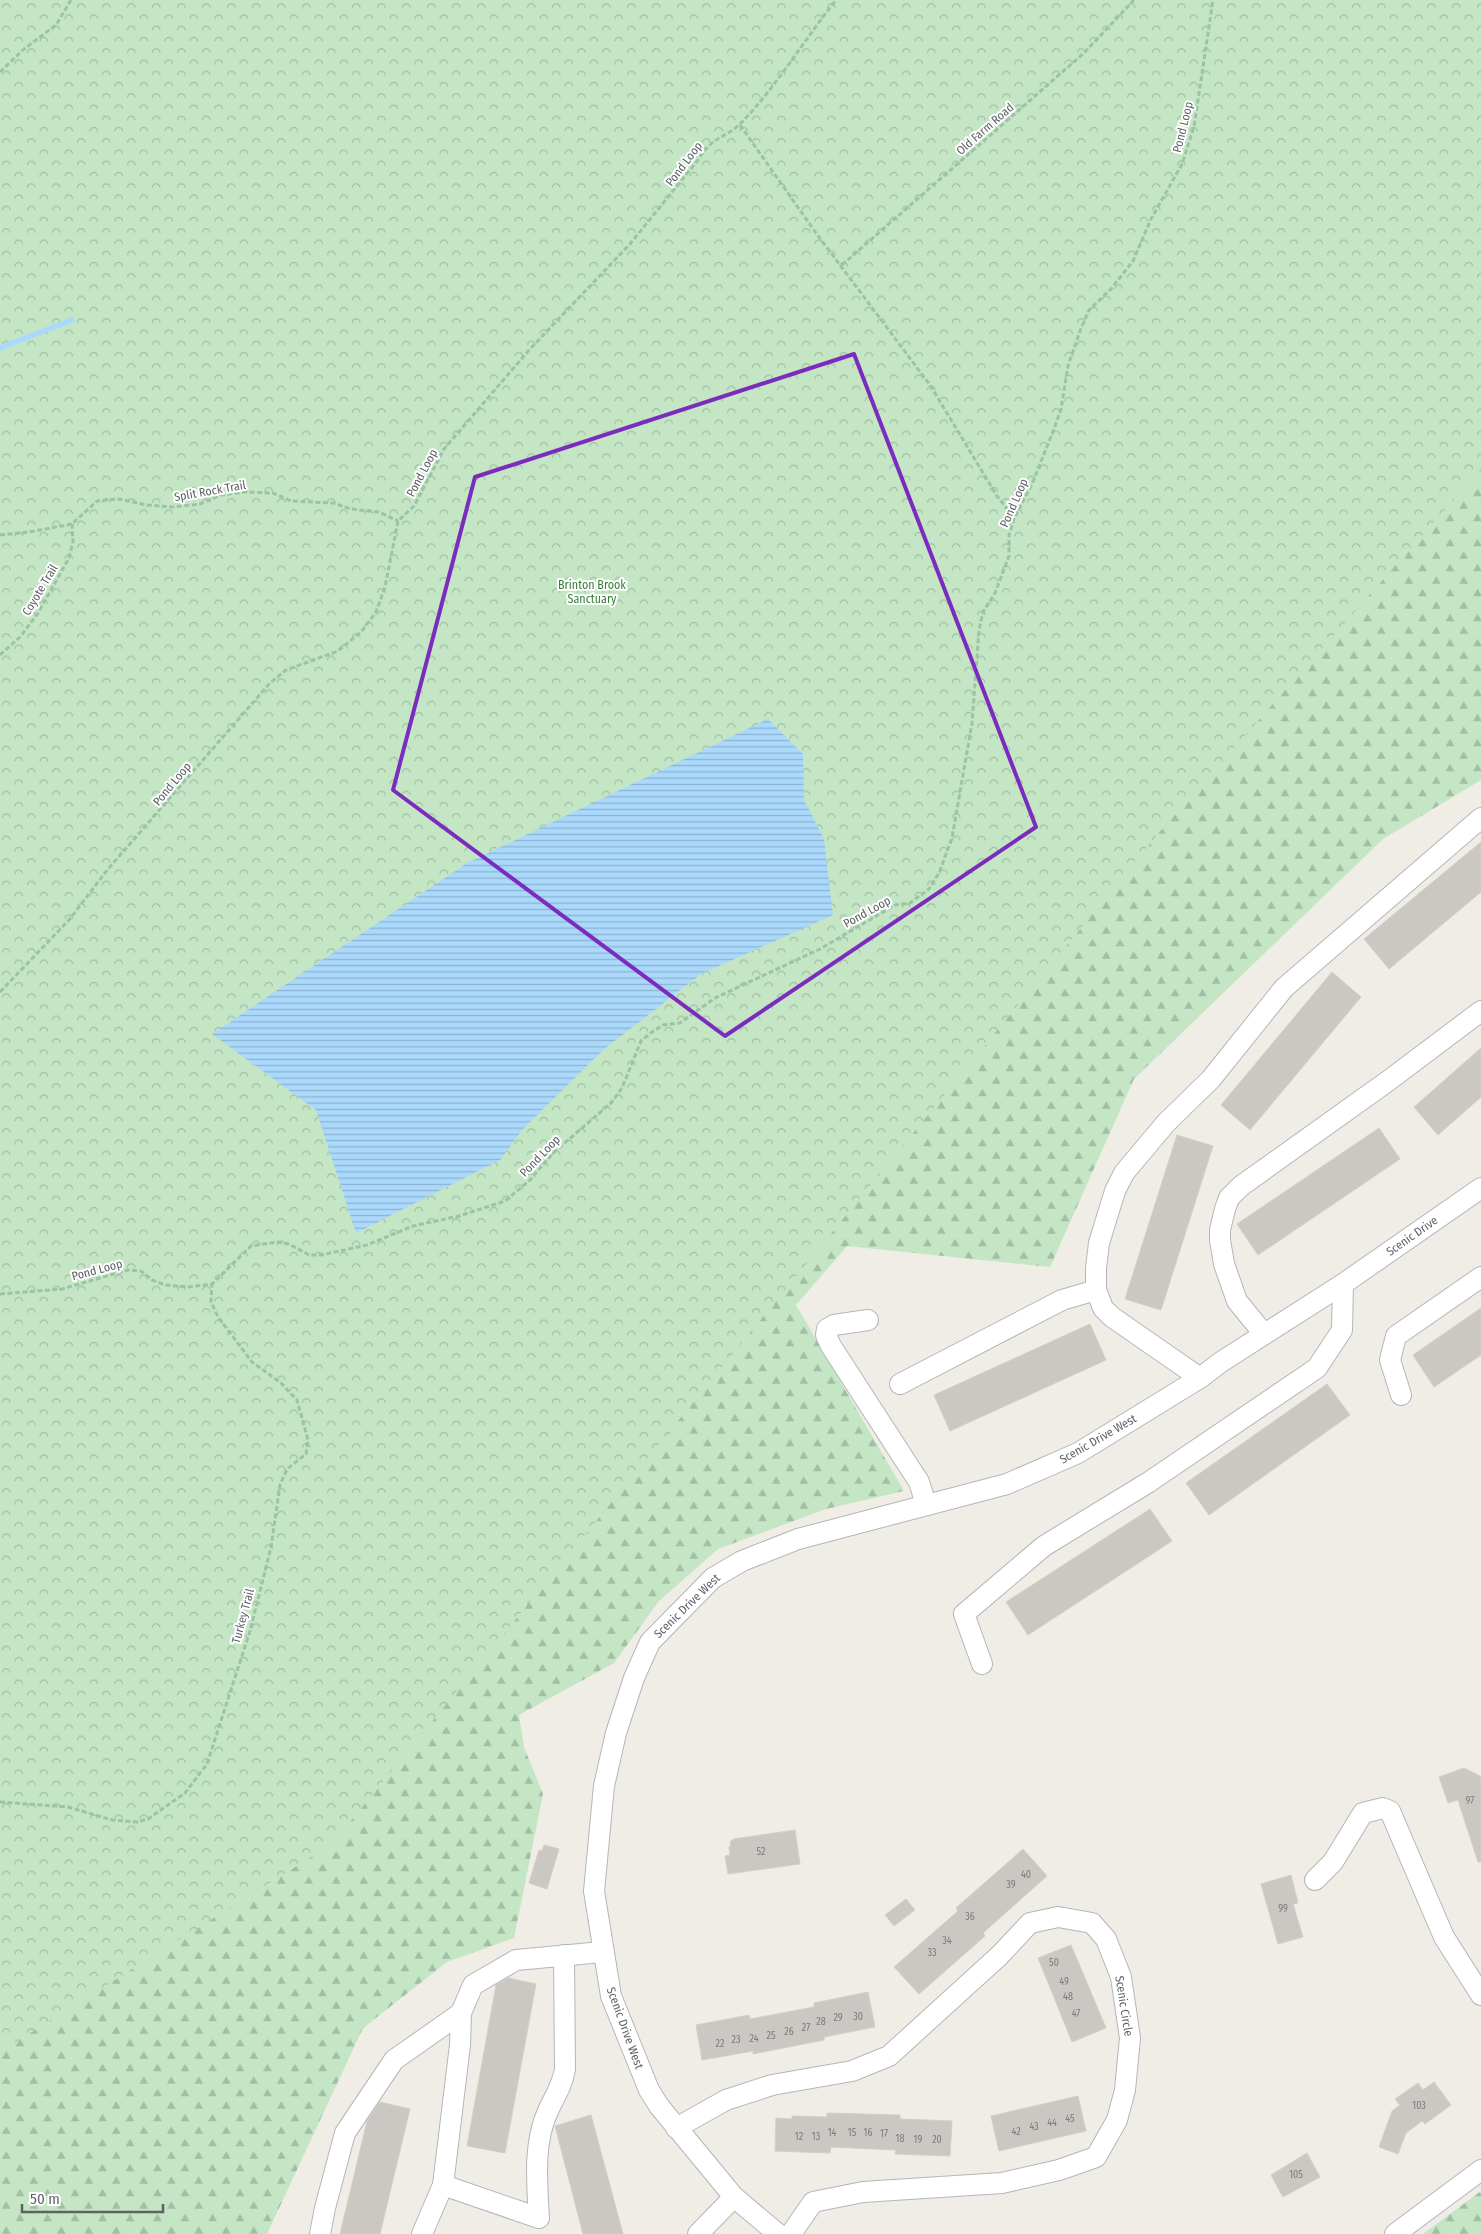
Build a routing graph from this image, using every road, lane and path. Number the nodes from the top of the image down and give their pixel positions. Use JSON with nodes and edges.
{"nodes":[{"id":1,"x":71,"y":0,"type":"edge"},
{"id":2,"x":836,"y":0,"type":"edge"},
{"id":3,"x":1134,"y":0,"type":"edge"},
{"id":4,"x":1213,"y":0,"type":"edge"},
{"id":5,"x":0,"y":72,"type":"edge"},
{"id":6,"x":740,"y":125,"type":"junction"},
{"id":7,"x":842,"y":265,"type":"junction"},
{"id":8,"x":1014,"y":519,"type":"junction"},
{"id":9,"x":398,"y":521,"type":"junction"},
{"id":10,"x":72,"y":524,"type":"junction"},
{"id":11,"x":0,"y":535,"type":"edge"},
{"id":12,"x":0,"y":655,"type":"edge"},
{"id":13,"x":1481,"y":818,"type":"edge"},
{"id":14,"x":0,"y":992,"type":"edge"},
{"id":15,"x":1481,"y":1011,"type":"edge"},
{"id":16,"x":1481,"y":1188,"type":"edge"},
{"id":17,"x":1481,"y":1277,"type":"edge"},
{"id":18,"x":212,"y":1284,"type":"junction"},
{"id":19,"x":1343,"y":1284,"type":"junction"},
{"id":20,"x":1096,"y":1290,"type":"junction"},
{"id":21,"x":0,"y":1294,"type":"edge"},
{"id":22,"x":868,"y":1320,"type":"dead end"},
{"id":23,"x":1264,"y":1334,"type":"junction"},
{"id":24,"x":1200,"y":1378,"type":"junction"},
{"id":25,"x":900,"y":1384,"type":"dead end"},
{"id":26,"x":1401,"y":1395,"type":"dead end"},
{"id":27,"x":926,"y":1504,"type":"junction"},
{"id":28,"x":982,"y":1664,"type":"dead end"},
{"id":29,"x":0,"y":1802,"type":"edge"},
{"id":30,"x":1315,"y":1880,"type":"dead end"},
{"id":31,"x":602,"y":1952,"type":"junction"},
{"id":32,"x":564,"y":1955,"type":"junction"},
{"id":33,"x":1481,"y":1995,"type":"edge"},
{"id":34,"x":461,"y":2012,"type":"junction"},
{"id":35,"x":676,"y":2128,"type":"junction"},
{"id":36,"x":1481,"y":2170,"type":"edge"},
{"id":37,"x":443,"y":2185,"type":"junction"},
{"id":38,"x":734,"y":2197,"type":"junction"},
{"id":39,"x":320,"y":2234,"type":"edge"},
{"id":40,"x":422,"y":2234,"type":"edge"},
{"id":41,"x":698,"y":2234,"type":"edge"},
{"id":42,"x":778,"y":2234,"type":"edge"},
{"id":43,"x":791,"y":2234,"type":"edge"},
{"id":44,"x":1395,"y":2234,"type":"edge"}],
"edges":[{"from":1,"to":5,"type":"path"},
{"from":2,"to":6,"type":"path","name":"Pond Loop"},
{"from":3,"to":7,"type":"path","name":"Old Farm Road"},
{"from":4,"to":8,"type":"path","name":"Pond Loop"},
{"from":6,"to":7,"type":"path"},
{"from":6,"to":9,"type":"path","name":"Pond Loop"},
{"from":7,"to":8,"type":"path"},
{"from":8,"to":18,"type":"path","name":"Pond Loop"},
{"from":9,"to":10,"type":"path","name":"Split Rock Trail"},
{"from":9,"to":14,"type":"path","name":"Pond Loop"},
{"from":10,"to":11,"type":"path"},
{"from":10,"to":12,"type":"path","name":"Coyote Trail"},
{"from":13,"to":20,"type":"street"},
{"from":15,"to":23,"type":"street"},
{"from":16,"to":19,"type":"street","name":"Scenic Drive"},
{"from":17,"to":26,"type":"street"},
{"from":18,"to":21,"type":"path","name":"Pond Loop"},
{"from":18,"to":29,"type":"path","name":"Turkey Trail"},
{"from":19,"to":23,"type":"street","name":"Scenic Drive West"},
{"from":19,"to":28,"type":"street"},
{"from":20,"to":24,"type":"street"},
{"from":20,"to":25,"type":"street"},
{"from":22,"to":27,"type":"street"},
{"from":23,"to":24,"type":"street","name":"Scenic Drive West"},
{"from":24,"to":27,"type":"street","name":"Scenic Drive West"},
{"from":27,"to":31,"type":"street","name":"Scenic Drive West"},
{"from":30,"to":33,"type":"street"},
{"from":31,"to":32,"type":"street"},
{"from":31,"to":35,"type":"street","name":"Scenic Drive West"},
{"from":32,"to":34,"type":"street"},
{"from":32,"to":37,"type":"street"},
{"from":34,"to":37,"type":"street"},
{"from":34,"to":39,"type":"street"},
{"from":35,"to":38,"type":"street","name":"Scenic Drive West"},
{"from":35,"to":43,"type":"street","name":"Scenic Circle"},
{"from":36,"to":44,"type":"street"},
{"from":37,"to":40,"type":"street"},
{"from":38,"to":41,"type":"street"},
{"from":38,"to":42,"type":"street","name":"Scenic Drive West"}]}
